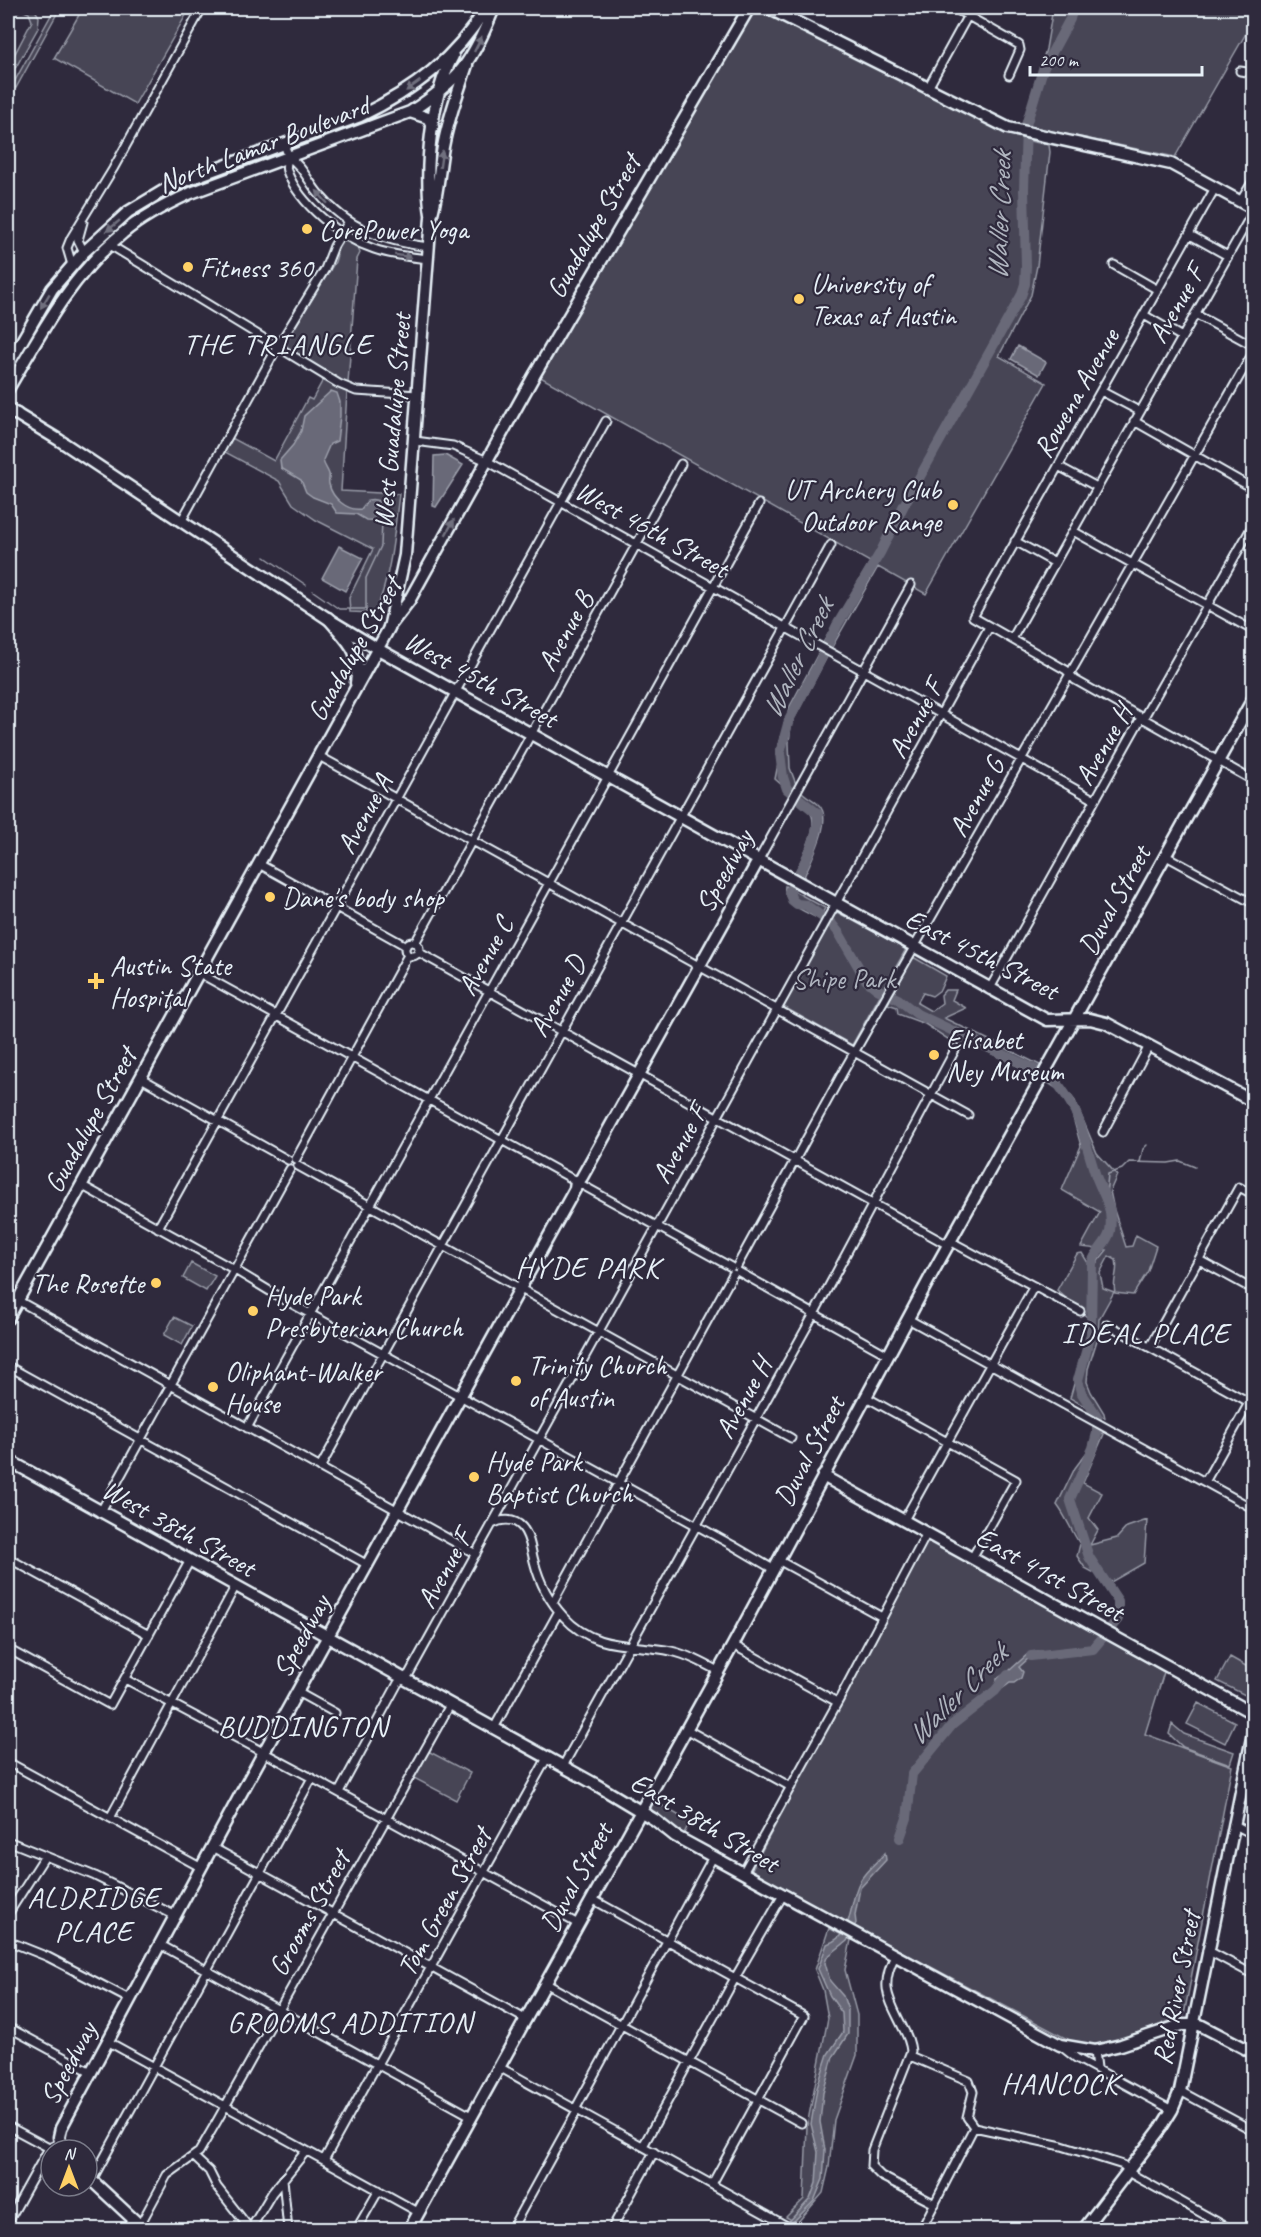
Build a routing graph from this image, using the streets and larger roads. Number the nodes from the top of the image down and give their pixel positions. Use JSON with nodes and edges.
{"nodes":[{"id":1,"x":202,"y":8,"type":"edge"},
{"id":2,"x":486,"y":8,"type":"edge"},
{"id":3,"x":494,"y":8,"type":"edge"},
{"id":4,"x":748,"y":8,"type":"edge"},
{"id":5,"x":768,"y":8,"type":"edge"},
{"id":6,"x":954,"y":8,"type":"edge"},
{"id":7,"x":972,"y":8,"type":"edge"},
{"id":8,"x":968,"y":15,"type":"junction"},
{"id":9,"x":458,"y":48,"type":"junction"},
{"id":10,"x":467,"y":65,"type":"junction"},
{"id":11,"x":1240,"y":71,"type":"dead end"},
{"id":12,"x":1254,"y":73,"type":"edge"},
{"id":13,"x":1009,"y":75,"type":"dead end"},
{"id":14,"x":928,"y":87,"type":"junction"},
{"id":15,"x":437,"y":94,"type":"junction"},
{"id":16,"x":410,"y":112,"type":"junction"},
{"id":17,"x":360,"y":116,"type":"junction"},
{"id":18,"x":433,"y":127,"type":"junction"},
{"id":19,"x":331,"y":142,"type":"junction"},
{"id":20,"x":284,"y":144,"type":"junction"},
{"id":21,"x":288,"y":157,"type":"junction"},
{"id":22,"x":1254,"y":178,"type":"edge"},
{"id":23,"x":1215,"y":188,"type":"junction"},
{"id":24,"x":159,"y":193,"type":"junction"},
{"id":25,"x":1240,"y":202,"type":"junction"},
{"id":26,"x":165,"y":205,"type":"junction"},
{"id":27,"x":1254,"y":210,"type":"edge"},
{"id":28,"x":86,"y":214,"type":"junction"},
{"id":29,"x":431,"y":217,"type":"junction"},
{"id":30,"x":350,"y":221,"type":"junction"},
{"id":31,"x":342,"y":232,"type":"junction"},
{"id":32,"x":1190,"y":235,"type":"junction"},
{"id":33,"x":113,"y":244,"type":"junction"},
{"id":34,"x":429,"y":247,"type":"junction"},
{"id":35,"x":84,"y":252,"type":"junction"},
{"id":36,"x":1228,"y":256,"type":"junction"},
{"id":37,"x":428,"y":259,"type":"junction"},
{"id":38,"x":72,"y":265,"type":"junction"},
{"id":39,"x":1114,"y":265,"type":"dead end"},
{"id":40,"x":82,"y":273,"type":"junction"},
{"id":41,"x":1158,"y":290,"type":"junction"},
{"id":42,"x":1195,"y":314,"type":"junction"},
{"id":43,"x":1144,"y":315,"type":"junction"},
{"id":44,"x":1182,"y":337,"type":"junction"},
{"id":45,"x":278,"y":346,"type":"junction"},
{"id":46,"x":1254,"y":346,"type":"edge"},
{"id":47,"x":1254,"y":351,"type":"edge"},
{"id":48,"x":8,"y":365,"type":"edge"},
{"id":49,"x":8,"y":389,"type":"edge"},
{"id":50,"x":1101,"y":391,"type":"junction"},
{"id":51,"x":418,"y":395,"type":"junction"},
{"id":52,"x":1139,"y":411,"type":"junction"},
{"id":53,"x":11,"y":412,"type":"edge"},
{"id":54,"x":606,"y":421,"type":"dead end"},
{"id":55,"x":1134,"y":421,"type":"junction"},
{"id":56,"x":415,"y":441,"type":"junction"},
{"id":57,"x":1194,"y":456,"type":"junction"},
{"id":58,"x":487,"y":461,"type":"junction"},
{"id":59,"x":681,"y":464,"type":"dead end"},
{"id":60,"x":1058,"y":466,"type":"junction"},
{"id":61,"x":1097,"y":487,"type":"junction"},
{"id":62,"x":1254,"y":489,"type":"edge"},
{"id":63,"x":561,"y":503,"type":"junction"},
{"id":64,"x":759,"y":504,"type":"dead end"},
{"id":65,"x":182,"y":520,"type":"junction"},
{"id":66,"x":1254,"y":523,"type":"edge"},
{"id":67,"x":1073,"y":531,"type":"junction"},
{"id":68,"x":1015,"y":541,"type":"junction"},
{"id":69,"x":637,"y":544,"type":"junction"},
{"id":70,"x":831,"y":545,"type":"dead end"},
{"id":71,"x":1055,"y":563,"type":"junction"},
{"id":72,"x":1132,"y":564,"type":"junction"},
{"id":73,"x":911,"y":585,"type":"dead end"},
{"id":74,"x":713,"y":586,"type":"junction"},
{"id":75,"x":1208,"y":605,"type":"junction"},
{"id":76,"x":328,"y":618,"type":"junction"},
{"id":77,"x":786,"y":626,"type":"junction"},
{"id":78,"x":989,"y":627,"type":"junction"},
{"id":79,"x":389,"y":628,"type":"junction"},
{"id":80,"x":1254,"y":631,"type":"edge"},
{"id":81,"x":1012,"y":639,"type":"junction"},
{"id":82,"x":378,"y":649,"type":"junction"},
{"id":83,"x":863,"y":670,"type":"junction"},
{"id":84,"x":1070,"y":674,"type":"junction"},
{"id":85,"x":355,"y":692,"type":"junction"},
{"id":86,"x":455,"y":692,"type":"junction"},
{"id":87,"x":1254,"y":697,"type":"edge"},
{"id":88,"x":942,"y":714,"type":"junction"},
{"id":89,"x":1141,"y":718,"type":"junction"},
{"id":90,"x":531,"y":734,"type":"junction"},
{"id":91,"x":319,"y":756,"type":"junction"},
{"id":92,"x":1022,"y":758,"type":"junction"},
{"id":93,"x":1218,"y":761,"type":"junction"},
{"id":94,"x":608,"y":777,"type":"junction"},
{"id":95,"x":1254,"y":781,"type":"edge"},
{"id":96,"x":397,"y":799,"type":"junction"},
{"id":97,"x":1095,"y":800,"type":"junction"},
{"id":98,"x":680,"y":818,"type":"junction"},
{"id":99,"x":472,"y":841,"type":"junction"},
{"id":100,"x":1166,"y":856,"type":"junction"},
{"id":101,"x":758,"y":861,"type":"junction"},
{"id":102,"x":259,"y":864,"type":"junction"},
{"id":103,"x":549,"y":883,"type":"junction"},
{"id":104,"x":1254,"y":904,"type":"edge"},
{"id":105,"x":836,"y":905,"type":"junction"},
{"id":106,"x":336,"y":907,"type":"junction"},
{"id":107,"x":621,"y":924,"type":"junction"},
{"id":108,"x":415,"y":943,"type":"junction"},
{"id":109,"x":406,"y":946,"type":"junction"},
{"id":110,"x":915,"y":948,"type":"junction"},
{"id":111,"x":418,"y":952,"type":"junction"},
{"id":112,"x":408,"y":955,"type":"junction"},
{"id":113,"x":699,"y":966,"type":"junction"},
{"id":114,"x":199,"y":973,"type":"junction"},
{"id":115,"x":989,"y":990,"type":"junction"},
{"id":116,"x":489,"y":992,"type":"junction"},
{"id":117,"x":1081,"y":1005,"type":"junction"},
{"id":118,"x":778,"y":1010,"type":"junction"},
{"id":119,"x":277,"y":1016,"type":"junction"},
{"id":120,"x":1073,"y":1019,"type":"junction"},
{"id":121,"x":1047,"y":1020,"type":"junction"},
{"id":122,"x":1106,"y":1023,"type":"junction"},
{"id":123,"x":561,"y":1032,"type":"junction"},
{"id":124,"x":1061,"y":1041,"type":"junction"},
{"id":125,"x":1149,"y":1046,"type":"junction"},
{"id":126,"x":956,"y":1048,"type":"dead end"},
{"id":127,"x":855,"y":1053,"type":"junction"},
{"id":128,"x":353,"y":1057,"type":"junction"},
{"id":129,"x":639,"y":1076,"type":"junction"},
{"id":130,"x":141,"y":1078,"type":"junction"},
{"id":131,"x":932,"y":1095,"type":"junction"},
{"id":132,"x":429,"y":1099,"type":"junction"},
{"id":133,"x":1254,"y":1102,"type":"edge"},
{"id":134,"x":968,"y":1115,"type":"dead end"},
{"id":135,"x":718,"y":1118,"type":"junction"},
{"id":136,"x":218,"y":1122,"type":"junction"},
{"id":137,"x":1102,"y":1132,"type":"dead end"},
{"id":138,"x":502,"y":1139,"type":"junction"},
{"id":139,"x":795,"y":1161,"type":"junction"},
{"id":140,"x":294,"y":1162,"type":"junction"},
{"id":141,"x":578,"y":1183,"type":"junction"},
{"id":142,"x":81,"y":1185,"type":"junction"},
{"id":143,"x":1254,"y":1195,"type":"edge"},
{"id":144,"x":873,"y":1204,"type":"junction"},
{"id":145,"x":370,"y":1205,"type":"junction"},
{"id":146,"x":658,"y":1227,"type":"junction"},
{"id":147,"x":158,"y":1228,"type":"junction"},
{"id":148,"x":949,"y":1243,"type":"junction"},
{"id":149,"x":443,"y":1245,"type":"junction"},
{"id":150,"x":1199,"y":1260,"type":"junction"},
{"id":151,"x":235,"y":1270,"type":"junction"},
{"id":152,"x":735,"y":1270,"type":"junction"},
{"id":153,"x":1034,"y":1286,"type":"junction"},
{"id":154,"x":521,"y":1288,"type":"junction"},
{"id":155,"x":1254,"y":1290,"type":"edge"},
{"id":156,"x":17,"y":1300,"type":"junction"},
{"id":157,"x":1080,"y":1311,"type":"dead end"},
{"id":158,"x":310,"y":1314,"type":"junction"},
{"id":159,"x":814,"y":1314,"type":"junction"},
{"id":160,"x":8,"y":1318,"type":"edge"},
{"id":161,"x":908,"y":1319,"type":"junction"},
{"id":162,"x":1107,"y":1324,"type":"dead end"},
{"id":163,"x":599,"y":1333,"type":"junction"},
{"id":164,"x":1150,"y":1347,"type":"junction"},
{"id":165,"x":383,"y":1354,"type":"junction"},
{"id":166,"x":888,"y":1355,"type":"junction"},
{"id":167,"x":990,"y":1364,"type":"junction"},
{"id":168,"x":8,"y":1366,"type":"edge"},
{"id":169,"x":678,"y":1375,"type":"junction"},
{"id":170,"x":171,"y":1386,"type":"junction"},
{"id":171,"x":1254,"y":1394,"type":"edge"},
{"id":172,"x":461,"y":1397,"type":"junction"},
{"id":173,"x":866,"y":1397,"type":"junction"},
{"id":174,"x":1249,"y":1402,"type":"junction"},
{"id":175,"x":755,"y":1418,"type":"junction"},
{"id":176,"x":247,"y":1428,"type":"junction"},
{"id":177,"x":791,"y":1438,"type":"dead end"},
{"id":178,"x":141,"y":1439,"type":"junction"},
{"id":179,"x":540,"y":1440,"type":"junction"},
{"id":180,"x":948,"y":1442,"type":"junction"},
{"id":181,"x":8,"y":1460,"type":"edge"},
{"id":182,"x":320,"y":1468,"type":"junction"},
{"id":183,"x":823,"y":1476,"type":"junction"},
{"id":184,"x":619,"y":1482,"type":"junction"},
{"id":185,"x":1205,"y":1482,"type":"junction"},
{"id":186,"x":1254,"y":1509,"type":"edge"},
{"id":187,"x":397,"y":1511,"type":"junction"},
{"id":188,"x":100,"y":1513,"type":"junction"},
{"id":189,"x":904,"y":1520,"type":"junction"},
{"id":190,"x":492,"y":1524,"type":"junction"},
{"id":191,"x":696,"y":1525,"type":"junction"},
{"id":192,"x":927,"y":1533,"type":"junction"},
{"id":193,"x":476,"y":1554,"type":"junction"},
{"id":194,"x":8,"y":1558,"type":"edge"},
{"id":195,"x":972,"y":1558,"type":"junction"},
{"id":196,"x":189,"y":1562,"type":"junction"},
{"id":197,"x":368,"y":1564,"type":"junction"},
{"id":198,"x":775,"y":1564,"type":"junction"},
{"id":199,"x":235,"y":1587,"type":"junction"},
{"id":200,"x":553,"y":1602,"type":"junction"},
{"id":201,"x":560,"y":1611,"type":"junction"},
{"id":202,"x":882,"y":1617,"type":"junction"},
{"id":203,"x":149,"y":1635,"type":"junction"},
{"id":204,"x":327,"y":1637,"type":"junction"},
{"id":205,"x":732,"y":1645,"type":"junction"},
{"id":206,"x":628,"y":1648,"type":"junction"},
{"id":207,"x":8,"y":1650,"type":"edge"},
{"id":208,"x":718,"y":1671,"type":"junction"},
{"id":209,"x":125,"y":1678,"type":"junction"},
{"id":210,"x":404,"y":1679,"type":"junction"},
{"id":211,"x":297,"y":1692,"type":"junction"},
{"id":212,"x":837,"y":1702,"type":"junction"},
{"id":213,"x":173,"y":1704,"type":"junction"},
{"id":214,"x":450,"y":1705,"type":"junction"},
{"id":215,"x":335,"y":1713,"type":"dead end"},
{"id":216,"x":1254,"y":1714,"type":"edge"},
{"id":217,"x":494,"y":1728,"type":"junction"},
{"id":218,"x":1254,"y":1728,"type":"edge"},
{"id":219,"x":686,"y":1729,"type":"junction"},
{"id":220,"x":264,"y":1752,"type":"junction"},
{"id":221,"x":548,"y":1758,"type":"junction"},
{"id":222,"x":8,"y":1762,"type":"edge"},
{"id":223,"x":563,"y":1766,"type":"junction"},
{"id":224,"x":312,"y":1778,"type":"junction"},
{"id":225,"x":791,"y":1787,"type":"junction"},
{"id":226,"x":339,"y":1792,"type":"junction"},
{"id":227,"x":640,"y":1811,"type":"junction"},
{"id":228,"x":110,"y":1818,"type":"junction"},
{"id":229,"x":386,"y":1818,"type":"junction"},
{"id":230,"x":1233,"y":1824,"type":"junction"},
{"id":231,"x":1254,"y":1835,"type":"edge"},
{"id":232,"x":8,"y":1841,"type":"edge"},
{"id":233,"x":212,"y":1847,"type":"junction"},
{"id":234,"x":45,"y":1856,"type":"junction"},
{"id":235,"x":713,"y":1857,"type":"junction"},
{"id":236,"x":200,"y":1867,"type":"junction"},
{"id":237,"x":484,"y":1872,"type":"junction"},
{"id":238,"x":261,"y":1874,"type":"junction"},
{"id":239,"x":743,"y":1874,"type":"junction"},
{"id":240,"x":783,"y":1895,"type":"junction"},
{"id":241,"x":592,"y":1899,"type":"junction"},
{"id":242,"x":8,"y":1914,"type":"edge"},
{"id":243,"x":333,"y":1914,"type":"junction"},
{"id":244,"x":174,"y":1916,"type":"junction"},
{"id":245,"x":578,"y":1924,"type":"junction"},
{"id":246,"x":666,"y":1940,"type":"junction"},
{"id":247,"x":8,"y":1941,"type":"edge"},
{"id":248,"x":159,"y":1944,"type":"junction"},
{"id":249,"x":1207,"y":1950,"type":"junction"},
{"id":250,"x":895,"y":1956,"type":"junction"},
{"id":251,"x":431,"y":1968,"type":"junction"},
{"id":252,"x":208,"y":1971,"type":"junction"},
{"id":253,"x":1254,"y":1975,"type":"edge"},
{"id":254,"x":735,"y":1978,"type":"junction"},
{"id":255,"x":545,"y":1983,"type":"junction"},
{"id":256,"x":129,"y":1999,"type":"junction"},
{"id":257,"x":280,"y":2010,"type":"junction"},
{"id":258,"x":525,"y":2019,"type":"junction"},
{"id":259,"x":620,"y":2024,"type":"junction"},
{"id":260,"x":1192,"y":2025,"type":"junction"},
{"id":261,"x":8,"y":2027,"type":"edge"},
{"id":262,"x":107,"y":2042,"type":"junction"},
{"id":263,"x":1060,"y":2045,"type":"junction"},
{"id":264,"x":1095,"y":2051,"type":"junction"},
{"id":265,"x":1254,"y":2053,"type":"edge"},
{"id":266,"x":910,"y":2056,"type":"junction"},
{"id":267,"x":689,"y":2062,"type":"junction"},
{"id":268,"x":377,"y":2064,"type":"junction"},
{"id":269,"x":154,"y":2067,"type":"junction"},
{"id":270,"x":499,"y":2067,"type":"junction"},
{"id":271,"x":1097,"y":2068,"type":"junction"},
{"id":272,"x":91,"y":2072,"type":"junction"},
{"id":273,"x":1180,"y":2091,"type":"junction"},
{"id":274,"x":758,"y":2100,"type":"junction"},
{"id":275,"x":226,"y":2107,"type":"junction"},
{"id":276,"x":576,"y":2109,"type":"junction"},
{"id":277,"x":1172,"y":2110,"type":"junction"},
{"id":278,"x":471,"y":2116,"type":"junction"},
{"id":279,"x":801,"y":2123,"type":"dead end"},
{"id":280,"x":8,"y":2126,"type":"edge"},
{"id":281,"x":974,"y":2127,"type":"junction"},
{"id":282,"x":1254,"y":2132,"type":"edge"},
{"id":283,"x":61,"y":2138,"type":"edge"},
{"id":284,"x":39,"y":2143,"type":"edge"},
{"id":285,"x":644,"y":2146,"type":"junction"},
{"id":286,"x":306,"y":2151,"type":"junction"},
{"id":287,"x":654,"y":2152,"type":"junction"},
{"id":288,"x":194,"y":2157,"type":"junction"},
{"id":289,"x":324,"y":2160,"type":"junction"},
{"id":290,"x":99,"y":2161,"type":"edge"},
{"id":291,"x":39,"y":2166,"type":"edge"},
{"id":292,"x":1128,"y":2170,"type":"junction"},
{"id":293,"x":283,"y":2179,"type":"junction"},
{"id":294,"x":712,"y":2184,"type":"junction"},
{"id":295,"x":99,"y":2187,"type":"edge"},
{"id":296,"x":379,"y":2190,"type":"junction"},
{"id":297,"x":935,"y":2204,"type":"junction"},
{"id":298,"x":418,"y":2212,"type":"junction"},
{"id":299,"x":8,"y":2222,"type":"edge"},
{"id":300,"x":143,"y":2227,"type":"edge"},
{"id":301,"x":250,"y":2229,"type":"edge"},
{"id":302,"x":288,"y":2229,"type":"edge"},
{"id":303,"x":356,"y":2229,"type":"edge"},
{"id":304,"x":409,"y":2229,"type":"edge"},
{"id":305,"x":511,"y":2229,"type":"edge"},
{"id":306,"x":611,"y":2229,"type":"edge"},
{"id":307,"x":794,"y":2229,"type":"edge"},
{"id":308,"x":921,"y":2229,"type":"edge"},
{"id":309,"x":1083,"y":2229,"type":"edge"},
{"id":310,"x":1232,"y":2229,"type":"edge"}],
"edges":[{"from":1,"to":28,"type":"street"},
{"from":2,"to":9,"type":"street","name":"North Lamar Boulevard"},
{"from":10,"to":3,"type":"street","name":"North Lamar Boulevard","one_way":true},
{"from":4,"to":58,"type":"street","name":"Guadalupe Street"},
{"from":5,"to":14,"type":"street"},
{"from":6,"to":8,"type":"street"},
{"from":7,"to":8,"type":"street"},
{"from":8,"to":13,"type":"street"},
{"from":8,"to":14,"type":"street"},
{"from":9,"to":15,"type":"street","name":"West Guadalupe Street"},
{"from":9,"to":17,"type":"street","name":"North Lamar Boulevard","one_way":true},
{"from":10,"to":15,"type":"street","name":"North Lamar Boulevard"},
{"from":29,"to":10,"type":"street","name":"West Guadalupe Street","one_way":true},
{"from":11,"to":12,"type":"street"},
{"from":14,"to":23,"type":"street"},
{"from":15,"to":16,"type":"street","name":"North Lamar Boulevard"},
{"from":15,"to":18,"type":"street","name":"West Guadalupe Street"},
{"from":16,"to":18,"type":"street"},
{"from":16,"to":19,"type":"street","name":"North Lamar Boulevard"},
{"from":17,"to":19,"type":"street"},
{"from":17,"to":20,"type":"street","name":"North Lamar Boulevard"},
{"from":18,"to":29,"type":"street","name":"West Guadalupe Street"},
{"from":19,"to":21,"type":"street","name":"North Lamar Boulevard"},
{"from":20,"to":21,"type":"street"},
{"from":20,"to":24,"type":"street","name":"North Lamar Boulevard"},
{"from":21,"to":26,"type":"street","name":"North Lamar Boulevard"},
{"from":30,"to":21,"type":"street","one_way":true},
{"from":21,"to":31,"type":"street"},
{"from":22,"to":25,"type":"street"},
{"from":23,"to":25,"type":"street"},
{"from":23,"to":32,"type":"street","name":"Rowena Avenue"},
{"from":24,"to":26,"type":"street"},
{"from":24,"to":35,"type":"street","name":"North Lamar Boulevard","one_way":true},
{"from":25,"to":27,"type":"street"},
{"from":26,"to":33,"type":"street","name":"North Lamar Boulevard"},
{"from":27,"to":36,"type":"street","name":"Avenue F"},
{"from":28,"to":35,"type":"street"},
{"from":28,"to":38,"type":"street"},
{"from":29,"to":34,"type":"street","name":"West Guadalupe Street"},
{"from":30,"to":31,"type":"street"},
{"from":30,"to":34,"type":"street"},
{"from":31,"to":37,"type":"street","one_way":true},
{"from":31,"to":45,"type":"street"},
{"from":32,"to":36,"type":"street"},
{"from":32,"to":41,"type":"street","name":"Rowena Avenue"},
{"from":33,"to":40,"type":"street","name":"North Lamar Boulevard"},
{"from":33,"to":45,"type":"street"},
{"from":34,"to":37,"type":"street","name":"West Guadalupe Street"},
{"from":35,"to":38,"type":"street","name":"North Lamar Boulevard"},
{"from":35,"to":40,"type":"street"},
{"from":36,"to":42,"type":"street","name":"Avenue F"},
{"from":37,"to":51,"type":"street","name":"West Guadalupe Street"},
{"from":38,"to":48,"type":"street","name":"North Lamar Boulevard","one_way":true},
{"from":39,"to":41,"type":"street"},
{"from":40,"to":49,"type":"street","name":"North Lamar Boulevard"},
{"from":41,"to":43,"type":"street","name":"Rowena Avenue"},
{"from":42,"to":44,"type":"street","name":"Avenue F"},
{"from":42,"to":46,"type":"street"},
{"from":43,"to":44,"type":"street"},
{"from":43,"to":50,"type":"street","name":"Rowena Avenue"},
{"from":44,"to":52,"type":"street","name":"Avenue F"},
{"from":45,"to":51,"type":"street"},
{"from":45,"to":65,"type":"street"},
{"from":47,"to":57,"type":"street","name":"Avenue G"},
{"from":50,"to":52,"type":"street"},
{"from":50,"to":60,"type":"street","name":"Rowena Avenue"},
{"from":51,"to":56,"type":"street","name":"West Guadalupe Street"},
{"from":52,"to":55,"type":"street","name":"Avenue F"},
{"from":53,"to":65,"type":"street","name":"West 45th Street"},
{"from":54,"to":63,"type":"street","name":"Avenue A"},
{"from":55,"to":57,"type":"street"},
{"from":55,"to":61,"type":"street","name":"Avenue F"},
{"from":56,"to":58,"type":"street","name":"West 46th Street"},
{"from":56,"to":79,"type":"street","name":"West Guadalupe Street"},
{"from":57,"to":62,"type":"street"},
{"from":57,"to":72,"type":"street","name":"Avenue G"},
{"from":58,"to":63,"type":"street","name":"West 46th Street"},
{"from":79,"to":58,"type":"street","name":"Guadalupe Street","one_way":true},
{"from":59,"to":69,"type":"street","name":"Avenue B"},
{"from":60,"to":61,"type":"street"},
{"from":60,"to":68,"type":"street","name":"Rowena Avenue"},
{"from":61,"to":67,"type":"street","name":"Avenue F"},
{"from":63,"to":69,"type":"street","name":"West 46th Street"},
{"from":63,"to":86,"type":"street","name":"Avenue A"},
{"from":64,"to":74,"type":"street","name":"Avenue C"},
{"from":65,"to":76,"type":"street","name":"West 45th Street"},
{"from":66,"to":75,"type":"street","name":"Avenue H"},
{"from":67,"to":71,"type":"street","name":"Avenue F"},
{"from":67,"to":72,"type":"street"},
{"from":68,"to":71,"type":"street"},
{"from":68,"to":78,"type":"street","name":"Rowena Avenue"},
{"from":69,"to":74,"type":"street","name":"West 46th Street"},
{"from":69,"to":90,"type":"street","name":"Avenue B"},
{"from":70,"to":77,"type":"street","name":"Avenue D"},
{"from":71,"to":81,"type":"street","name":"Avenue F"},
{"from":72,"to":75,"type":"street"},
{"from":72,"to":84,"type":"street","name":"Avenue G"},
{"from":73,"to":83,"type":"street","name":"Speedway"},
{"from":74,"to":77,"type":"street","name":"West 46th Street"},
{"from":74,"to":94,"type":"street","name":"Avenue C"},
{"from":75,"to":80,"type":"street"},
{"from":75,"to":89,"type":"street","name":"Avenue H"},
{"from":76,"to":82,"type":"street","name":"West 45th Street"},
{"from":76,"to":85,"type":"street"},
{"from":77,"to":83,"type":"street","name":"West 46th Street"},
{"from":77,"to":98,"type":"street","name":"Avenue D"},
{"from":78,"to":81,"type":"street"},
{"from":78,"to":88,"type":"street","name":"Avenue F"},
{"from":79,"to":82,"type":"street","name":"Guadalupe Street"},
{"from":81,"to":84,"type":"street"},
{"from":82,"to":85,"type":"street","name":"Guadalupe Street"},
{"from":82,"to":86,"type":"street","name":"West 45th Street"},
{"from":83,"to":88,"type":"street","name":"West 46th Street"},
{"from":83,"to":101,"type":"street","name":"Speedway"},
{"from":84,"to":89,"type":"street"},
{"from":84,"to":92,"type":"street","name":"Avenue G"},
{"from":85,"to":91,"type":"street","name":"Guadalupe Street"},
{"from":86,"to":90,"type":"street","name":"West 45th Street"},
{"from":86,"to":96,"type":"street","name":"Avenue A"},
{"from":87,"to":93,"type":"street","name":"Duval Street"},
{"from":88,"to":92,"type":"street","name":"West 46th Street"},
{"from":88,"to":105,"type":"street","name":"Avenue F"},
{"from":89,"to":93,"type":"street"},
{"from":89,"to":97,"type":"street","name":"Avenue H"},
{"from":90,"to":94,"type":"street","name":"West 45th Street"},
{"from":90,"to":99,"type":"street","name":"Avenue B"},
{"from":91,"to":96,"type":"street"},
{"from":91,"to":102,"type":"street","name":"Guadalupe Street"},
{"from":92,"to":97,"type":"street","name":"West 46th Street"},
{"from":92,"to":110,"type":"street","name":"Avenue G"},
{"from":93,"to":95,"type":"street"},
{"from":93,"to":100,"type":"street","name":"Duval Street"},
{"from":94,"to":98,"type":"street","name":"West 45th Street"},
{"from":94,"to":103,"type":"street","name":"Avenue C"},
{"from":96,"to":99,"type":"street"},
{"from":96,"to":106,"type":"street","name":"Avenue A"},
{"from":97,"to":115,"type":"street","name":"Avenue H"},
{"from":98,"to":101,"type":"street","name":"West 45th Street"},
{"from":98,"to":107,"type":"street","name":"Avenue D"},
{"from":99,"to":103,"type":"street"},
{"from":99,"to":108,"type":"street","name":"Avenue B"},
{"from":100,"to":104,"type":"street"},
{"from":100,"to":117,"type":"street","name":"Duval Street"},
{"from":101,"to":105,"type":"street","name":"East 45th Street"},
{"from":101,"to":113,"type":"street","name":"Speedway"},
{"from":102,"to":106,"type":"street"},
{"from":102,"to":114,"type":"street","name":"Guadalupe Street"},
{"from":103,"to":107,"type":"street"},
{"from":103,"to":116,"type":"street","name":"Avenue C"},
{"from":105,"to":110,"type":"street","name":"East 45th Street"},
{"from":105,"to":118,"type":"street","name":"Avenue F"},
{"from":106,"to":109,"type":"street"},
{"from":106,"to":119,"type":"street","name":"Avenue A"},
{"from":107,"to":113,"type":"street"},
{"from":107,"to":123,"type":"street","name":"Avenue D"},
{"from":108,"to":109,"type":"street"},
{"from":108,"to":111,"type":"street"},
{"from":109,"to":112,"type":"street"},
{"from":110,"to":115,"type":"street","name":"East 45th Street"},
{"from":110,"to":127,"type":"street","name":"Avenue G"},
{"from":111,"to":112,"type":"street"},
{"from":111,"to":116,"type":"street"},
{"from":112,"to":128,"type":"street"},
{"from":113,"to":118,"type":"street"},
{"from":113,"to":129,"type":"street","name":"Speedway"},
{"from":114,"to":119,"type":"street"},
{"from":114,"to":130,"type":"street","name":"Guadalupe Street"},
{"from":115,"to":121,"type":"street","name":"East 45th Street"},
{"from":116,"to":123,"type":"street"},
{"from":116,"to":132,"type":"street","name":"Avenue C"},
{"from":117,"to":120,"type":"street","name":"Duval Street"},
{"from":117,"to":122,"type":"street"},
{"from":118,"to":127,"type":"street"},
{"from":118,"to":135,"type":"street","name":"Avenue F"},
{"from":119,"to":128,"type":"street"},
{"from":119,"to":136,"type":"street","name":"Avenue A"},
{"from":120,"to":121,"type":"street","name":"East 45th Street"},
{"from":120,"to":122,"type":"street","name":"East 45th Street"},
{"from":120,"to":124,"type":"street","name":"Duval Street"},
{"from":121,"to":124,"type":"street"},
{"from":122,"to":125,"type":"street","name":"East 45th Street"},
{"from":123,"to":129,"type":"street"},
{"from":123,"to":138,"type":"street","name":"Avenue D"},
{"from":124,"to":148,"type":"street","name":"Duval Street"},
{"from":125,"to":133,"type":"street","name":"East 45th Street"},
{"from":125,"to":137,"type":"street"},
{"from":126,"to":131,"type":"street","name":"Avenue H"},
{"from":127,"to":131,"type":"street"},
{"from":127,"to":139,"type":"street","name":"Avenue G"},
{"from":128,"to":132,"type":"street"},
{"from":128,"to":140,"type":"street"},
{"from":129,"to":135,"type":"street"},
{"from":129,"to":141,"type":"street","name":"Speedway"},
{"from":130,"to":136,"type":"street"},
{"from":130,"to":142,"type":"street","name":"Guadalupe Street"},
{"from":131,"to":134,"type":"street"},
{"from":131,"to":144,"type":"street","name":"Avenue H"},
{"from":132,"to":138,"type":"street"},
{"from":132,"to":145,"type":"street","name":"Avenue C"},
{"from":135,"to":139,"type":"street"},
{"from":135,"to":146,"type":"street","name":"Avenue F"},
{"from":136,"to":140,"type":"street"},
{"from":136,"to":147,"type":"street","name":"Avenue A"},
{"from":138,"to":141,"type":"street"},
{"from":138,"to":149,"type":"street","name":"Avenue D"},
{"from":139,"to":144,"type":"street"},
{"from":139,"to":152,"type":"street","name":"Avenue G"},
{"from":140,"to":145,"type":"street"},
{"from":140,"to":151,"type":"street"},
{"from":141,"to":146,"type":"street"},
{"from":141,"to":154,"type":"street","name":"Speedway"},
{"from":142,"to":147,"type":"street"},
{"from":142,"to":156,"type":"street","name":"Guadalupe Street"},
{"from":143,"to":150,"type":"street"},
{"from":144,"to":148,"type":"street"},
{"from":144,"to":159,"type":"street","name":"Avenue H"},
{"from":145,"to":149,"type":"street"},
{"from":145,"to":158,"type":"street","name":"Avenue C"},
{"from":146,"to":152,"type":"street"},
{"from":146,"to":163,"type":"street","name":"Avenue F"},
{"from":147,"to":151,"type":"street"},
{"from":148,"to":153,"type":"street"},
{"from":148,"to":161,"type":"street","name":"Duval Street"},
{"from":149,"to":154,"type":"street"},
{"from":149,"to":165,"type":"street","name":"Avenue D"},
{"from":150,"to":155,"type":"street"},
{"from":150,"to":164,"type":"street"},
{"from":151,"to":158,"type":"street"},
{"from":151,"to":170,"type":"street"},
{"from":152,"to":159,"type":"street"},
{"from":152,"to":169,"type":"street","name":"Avenue G"},
{"from":153,"to":157,"type":"street"},
{"from":153,"to":167,"type":"street"},
{"from":154,"to":163,"type":"street"},
{"from":154,"to":172,"type":"street","name":"Speedway"},
{"from":156,"to":160,"type":"street","name":"Guadalupe Street"},
{"from":156,"to":170,"type":"street"},
{"from":158,"to":165,"type":"street"},
{"from":158,"to":176,"type":"street","name":"Avenue C"},
{"from":159,"to":166,"type":"street"},
{"from":159,"to":175,"type":"street","name":"Avenue H"},
{"from":161,"to":166,"type":"street","name":"Duval Street"},
{"from":161,"to":167,"type":"street"},
{"from":162,"to":164,"type":"street"},
{"from":163,"to":169,"type":"street"},
{"from":163,"to":179,"type":"street","name":"Avenue F"},
{"from":164,"to":174,"type":"street"},
{"from":165,"to":172,"type":"street"},
{"from":165,"to":182,"type":"street","name":"Avenue D"},
{"from":166,"to":173,"type":"street","name":"Duval Street"},
{"from":167,"to":180,"type":"street"},
{"from":167,"to":185,"type":"street"},
{"from":168,"to":178,"type":"street"},
{"from":169,"to":175,"type":"street"},
{"from":169,"to":184,"type":"street","name":"Avenue G"},
{"from":170,"to":176,"type":"street"},
{"from":170,"to":178,"type":"street"},
{"from":171,"to":174,"type":"street"},
{"from":172,"to":179,"type":"street"},
{"from":172,"to":187,"type":"street","name":"Speedway"},
{"from":173,"to":180,"type":"street"},
{"from":173,"to":183,"type":"street","name":"Duval Street"},
{"from":174,"to":185,"type":"street"},
{"from":175,"to":177,"type":"street"},
{"from":175,"to":191,"type":"street","name":"Avenue H"},
{"from":176,"to":182,"type":"street"},
{"from":178,"to":188,"type":"street"},
{"from":178,"to":197,"type":"street"},
{"from":179,"to":184,"type":"street"},
{"from":179,"to":190,"type":"street","name":"Avenue F"},
{"from":180,"to":189,"type":"street"},
{"from":180,"to":195,"type":"street"},
{"from":181,"to":188,"type":"street","name":"West 38th Street"},
{"from":182,"to":187,"type":"street"},
{"from":183,"to":189,"type":"street","name":"East 41st Street"},
{"from":183,"to":198,"type":"street","name":"Duval Street"},
{"from":184,"to":191,"type":"street"},
{"from":184,"to":200,"type":"street","name":"Avenue G"},
{"from":185,"to":186,"type":"street"},
{"from":187,"to":193,"type":"street"},
{"from":187,"to":197,"type":"street","name":"Speedway"},
{"from":188,"to":196,"type":"street","name":"West 38th Street"},
{"from":189,"to":192,"type":"street","name":"East 41st Street"},
{"from":190,"to":193,"type":"street","name":"Avenue F"},
{"from":190,"to":200,"type":"street"},
{"from":191,"to":198,"type":"street"},
{"from":191,"to":206,"type":"street","name":"Avenue H"},
{"from":192,"to":195,"type":"street","name":"East 41st Street"},
{"from":192,"to":202,"type":"street"},
{"from":193,"to":210,"type":"street","name":"Avenue F"},
{"from":194,"to":203,"type":"street"},
{"from":195,"to":216,"type":"street","name":"East 41st Street"},
{"from":196,"to":199,"type":"street","name":"West 38th Street"},
{"from":196,"to":203,"type":"street"},
{"from":197,"to":204,"type":"street","name":"Speedway"},
{"from":198,"to":202,"type":"street"},
{"from":198,"to":205,"type":"street","name":"Duval Street"},
{"from":199,"to":204,"type":"street","name":"West 38th Street"},
{"from":199,"to":213,"type":"street"},
{"from":200,"to":201,"type":"street"},
{"from":201,"to":206,"type":"street"},
{"from":201,"to":217,"type":"street"},
{"from":202,"to":212,"type":"street"},
{"from":203,"to":209,"type":"street"},
{"from":204,"to":210,"type":"street","name":"East 38th Street"},
{"from":204,"to":211,"type":"street","name":"Speedway"},
{"from":205,"to":208,"type":"street","name":"Duval Street"},
{"from":205,"to":212,"type":"street"},
{"from":206,"to":208,"type":"street"},
{"from":206,"to":223,"type":"street","name":"Avenue H"},
{"from":207,"to":209,"type":"street"},
{"from":208,"to":219,"type":"street","name":"Duval Street"},
{"from":209,"to":213,"type":"street"},
{"from":210,"to":214,"type":"street","name":"East 38th Street"},
{"from":210,"to":226,"type":"street","name":"Avenue F"},
{"from":211,"to":215,"type":"street"},
{"from":211,"to":220,"type":"street","name":"Speedway"},
{"from":212,"to":225,"type":"street"},
{"from":213,"to":220,"type":"street"},
{"from":213,"to":228,"type":"street"},
{"from":214,"to":217,"type":"street","name":"East 38th Street"},
{"from":214,"to":229,"type":"street","name":"Grooms Street"},
{"from":217,"to":221,"type":"street","name":"East 38th Street"},
{"from":218,"to":230,"type":"street","name":"Red River Street"},
{"from":219,"to":225,"type":"street"},
{"from":219,"to":227,"type":"street","name":"Duval Street"},
{"from":220,"to":224,"type":"street"},
{"from":220,"to":233,"type":"street","name":"Speedway"},
{"from":221,"to":223,"type":"street","name":"East 38th Street"},
{"from":221,"to":237,"type":"street","name":"Tom Green Street"},
{"from":222,"to":228,"type":"street"},
{"from":223,"to":227,"type":"street","name":"East 38th Street"},
{"from":224,"to":226,"type":"street"},
{"from":224,"to":238,"type":"street"},
{"from":225,"to":239,"type":"street"},
{"from":226,"to":229,"type":"street"},
{"from":227,"to":235,"type":"street","name":"East 38th Street"},
{"from":227,"to":241,"type":"street","name":"Duval Street"},
{"from":228,"to":236,"type":"street"},
{"from":229,"to":237,"type":"street"},
{"from":229,"to":243,"type":"street","name":"Grooms Street"},
{"from":230,"to":231,"type":"street"},
{"from":230,"to":249,"type":"street","name":"Red River Street"},
{"from":232,"to":234,"type":"street"},
{"from":233,"to":236,"type":"street","name":"Speedway"},
{"from":233,"to":238,"type":"street"},
{"from":234,"to":242,"type":"street"},
{"from":234,"to":244,"type":"street"},
{"from":235,"to":239,"type":"street","name":"East 38th Street"},
{"from":235,"to":246,"type":"street"},
{"from":236,"to":244,"type":"street","name":"Speedway"},
{"from":237,"to":245,"type":"street"},
{"from":237,"to":251,"type":"street","name":"Tom Green Street"},
{"from":238,"to":243,"type":"street"},
{"from":238,"to":252,"type":"street"},
{"from":239,"to":240,"type":"street","name":"East 38th Street"},
{"from":240,"to":250,"type":"street","name":"East 38th Street"},
{"from":240,"to":254,"type":"street"},
{"from":241,"to":245,"type":"street","name":"Duval Street"},
{"from":241,"to":246,"type":"street"},
{"from":243,"to":251,"type":"street"},
{"from":243,"to":257,"type":"street","name":"Grooms Street"},
{"from":244,"to":248,"type":"street","name":"Speedway"},
{"from":245,"to":255,"type":"street","name":"Duval Street"},
{"from":246,"to":254,"type":"street"},
{"from":246,"to":259,"type":"street"},
{"from":247,"to":256,"type":"street"},
{"from":248,"to":252,"type":"street"},
{"from":248,"to":256,"type":"street","name":"Speedway"},
{"from":249,"to":253,"type":"street"},
{"from":249,"to":260,"type":"street","name":"Red River Street"},
{"from":250,"to":263,"type":"street","name":"East 38th Street"},
{"from":250,"to":266,"type":"street"},
{"from":251,"to":258,"type":"street"},
{"from":251,"to":268,"type":"street","name":"Tom Green Street"},
{"from":252,"to":257,"type":"street"},
{"from":252,"to":269,"type":"street"},
{"from":254,"to":267,"type":"street"},
{"from":254,"to":274,"type":"street"},
{"from":255,"to":258,"type":"street","name":"Duval Street"},
{"from":255,"to":259,"type":"street"},
{"from":256,"to":262,"type":"street","name":"Speedway"},
{"from":257,"to":268,"type":"street"},
{"from":257,"to":275,"type":"street","name":"Grooms Street"},
{"from":258,"to":270,"type":"street","name":"Duval Street"},
{"from":259,"to":267,"type":"street"},
{"from":259,"to":276,"type":"street"},
{"from":260,"to":264,"type":"street"},
{"from":260,"to":265,"type":"street"},
{"from":260,"to":273,"type":"street","name":"Red River Street"},
{"from":261,"to":272,"type":"street"},
{"from":262,"to":269,"type":"street"},
{"from":262,"to":272,"type":"street","name":"Speedway"},
{"from":263,"to":264,"type":"street","name":"East 38th Street"},
{"from":263,"to":271,"type":"street","name":"East 38th Street"},
{"from":264,"to":271,"type":"street"},
{"from":266,"to":281,"type":"street"},
{"from":266,"to":297,"type":"street"},
{"from":267,"to":274,"type":"street"},
{"from":267,"to":285,"type":"street"},
{"from":268,"to":278,"type":"street"},
{"from":268,"to":289,"type":"street","name":"Tom Green Street"},
{"from":269,"to":275,"type":"street"},
{"from":269,"to":290,"type":"street"},
{"from":270,"to":276,"type":"street"},
{"from":270,"to":278,"type":"street","name":"Duval Street"},
{"from":271,"to":277,"type":"street","name":"East 38th Street"},
{"from":272,"to":283,"type":"street","name":"Speedway"},
{"from":273,"to":277,"type":"street","name":"Red River Street"},
{"from":273,"to":282,"type":"street"},
{"from":274,"to":279,"type":"street"},
{"from":274,"to":294,"type":"street"},
{"from":275,"to":286,"type":"street"},
{"from":275,"to":288,"type":"street","name":"Grooms Street"},
{"from":276,"to":285,"type":"street"},
{"from":276,"to":305,"type":"street"},
{"from":277,"to":292,"type":"street","name":"Red River Street"},
{"from":278,"to":298,"type":"street","name":"Duval Street"},
{"from":280,"to":284,"type":"street"},
{"from":281,"to":292,"type":"street"},
{"from":281,"to":297,"type":"street"},
{"from":285,"to":287,"type":"street"},
{"from":286,"to":289,"type":"street"},
{"from":286,"to":293,"type":"street"},
{"from":287,"to":294,"type":"street"},
{"from":287,"to":306,"type":"street"},
{"from":288,"to":300,"type":"street","name":"Grooms Street"},
{"from":288,"to":301,"type":"street"},
{"from":289,"to":296,"type":"street"},
{"from":291,"to":299,"type":"street"},
{"from":292,"to":309,"type":"street","name":"Red River Street"},
{"from":292,"to":310,"type":"street"},
{"from":293,"to":301,"type":"street"},
{"from":293,"to":302,"type":"street"},
{"from":294,"to":307,"type":"street"},
{"from":295,"to":300,"type":"street"},
{"from":296,"to":298,"type":"street"},
{"from":296,"to":303,"type":"street"},
{"from":297,"to":308,"type":"street"},
{"from":298,"to":304,"type":"street","name":"Duval Street"}]}
